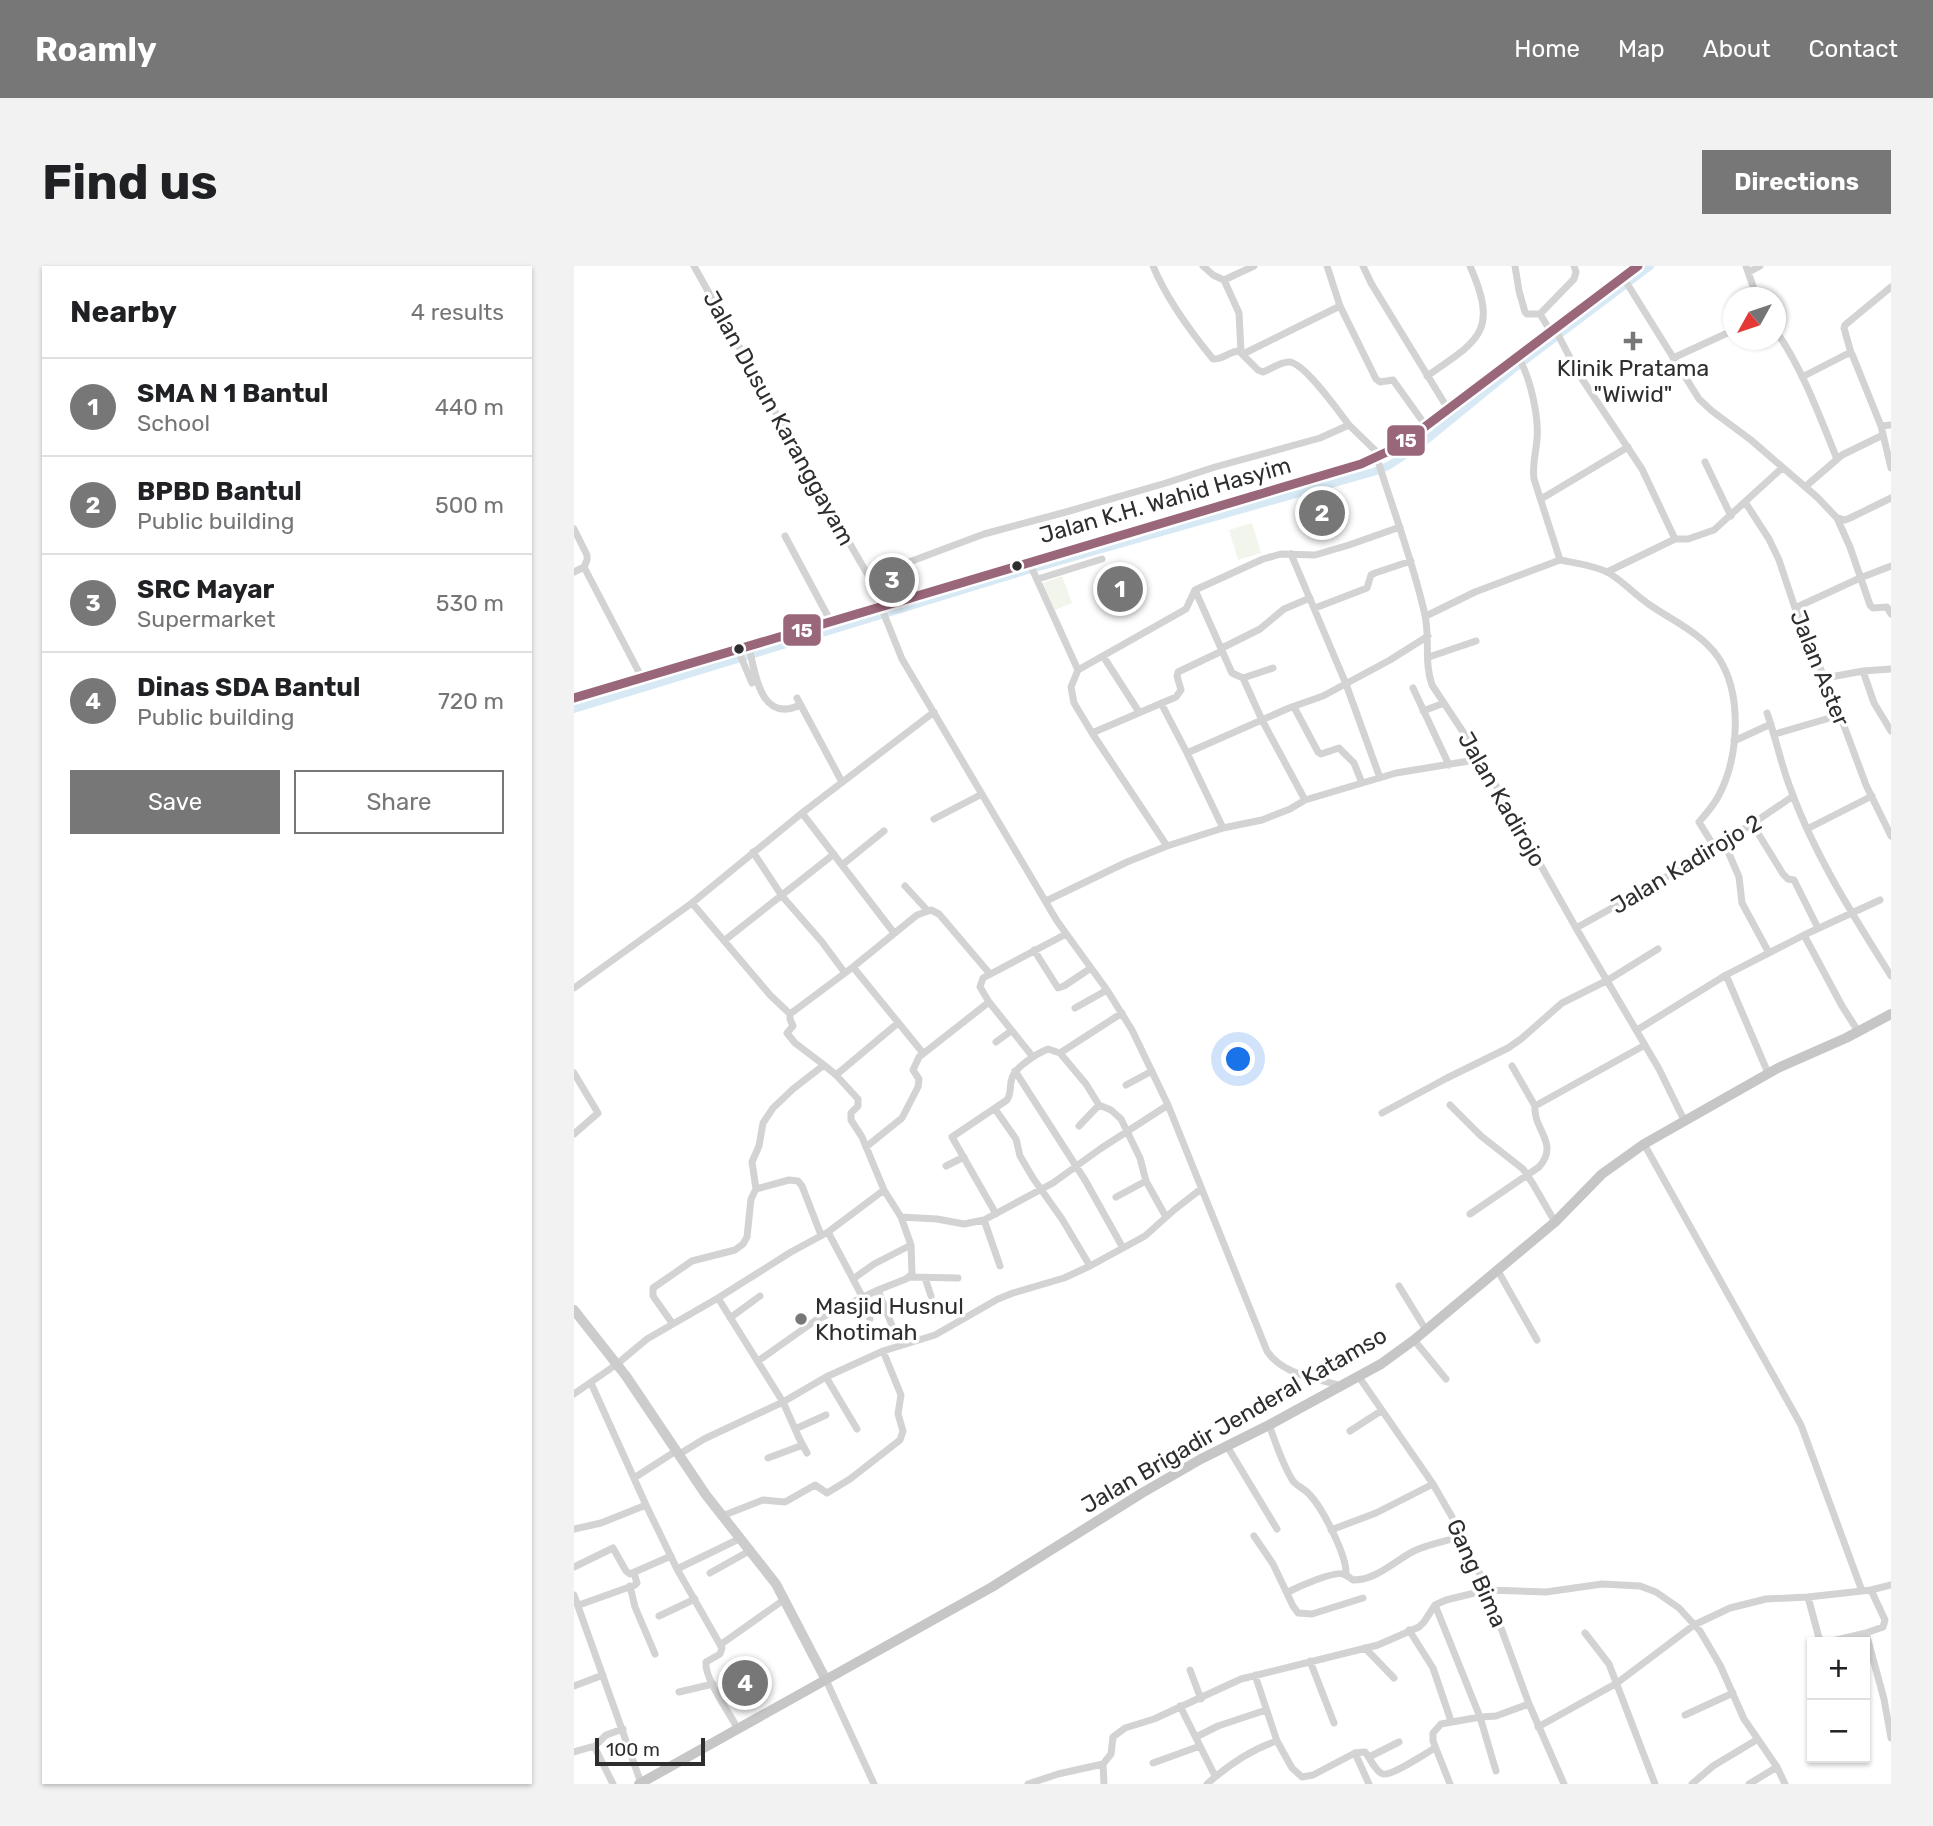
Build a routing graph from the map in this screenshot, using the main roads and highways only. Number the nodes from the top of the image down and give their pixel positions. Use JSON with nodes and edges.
{"nodes":[{"id":1,"x":1638,"y":266,"type":"edge"},
{"id":2,"x":574,"y":698,"type":"edge"},
{"id":3,"x":1891,"y":1014,"type":"edge"},
{"id":4,"x":574,"y":1310,"type":"edge"},
{"id":5,"x":826,"y":1680,"type":"junction"},
{"id":6,"x":640,"y":1783,"type":"edge"}],
"edges":[{"from":1,"to":2,"type":"main road","name":"Jalan K.H. Wahid Hasyim"},
{"from":3,"to":5,"type":"main road","name":"Jalan Brigadir Jenderal Katamso"},
{"from":4,"to":5,"type":"main road"},
{"from":5,"to":6,"type":"main road","name":"Jalan Brigadir Jenderal Katamso"}]}
